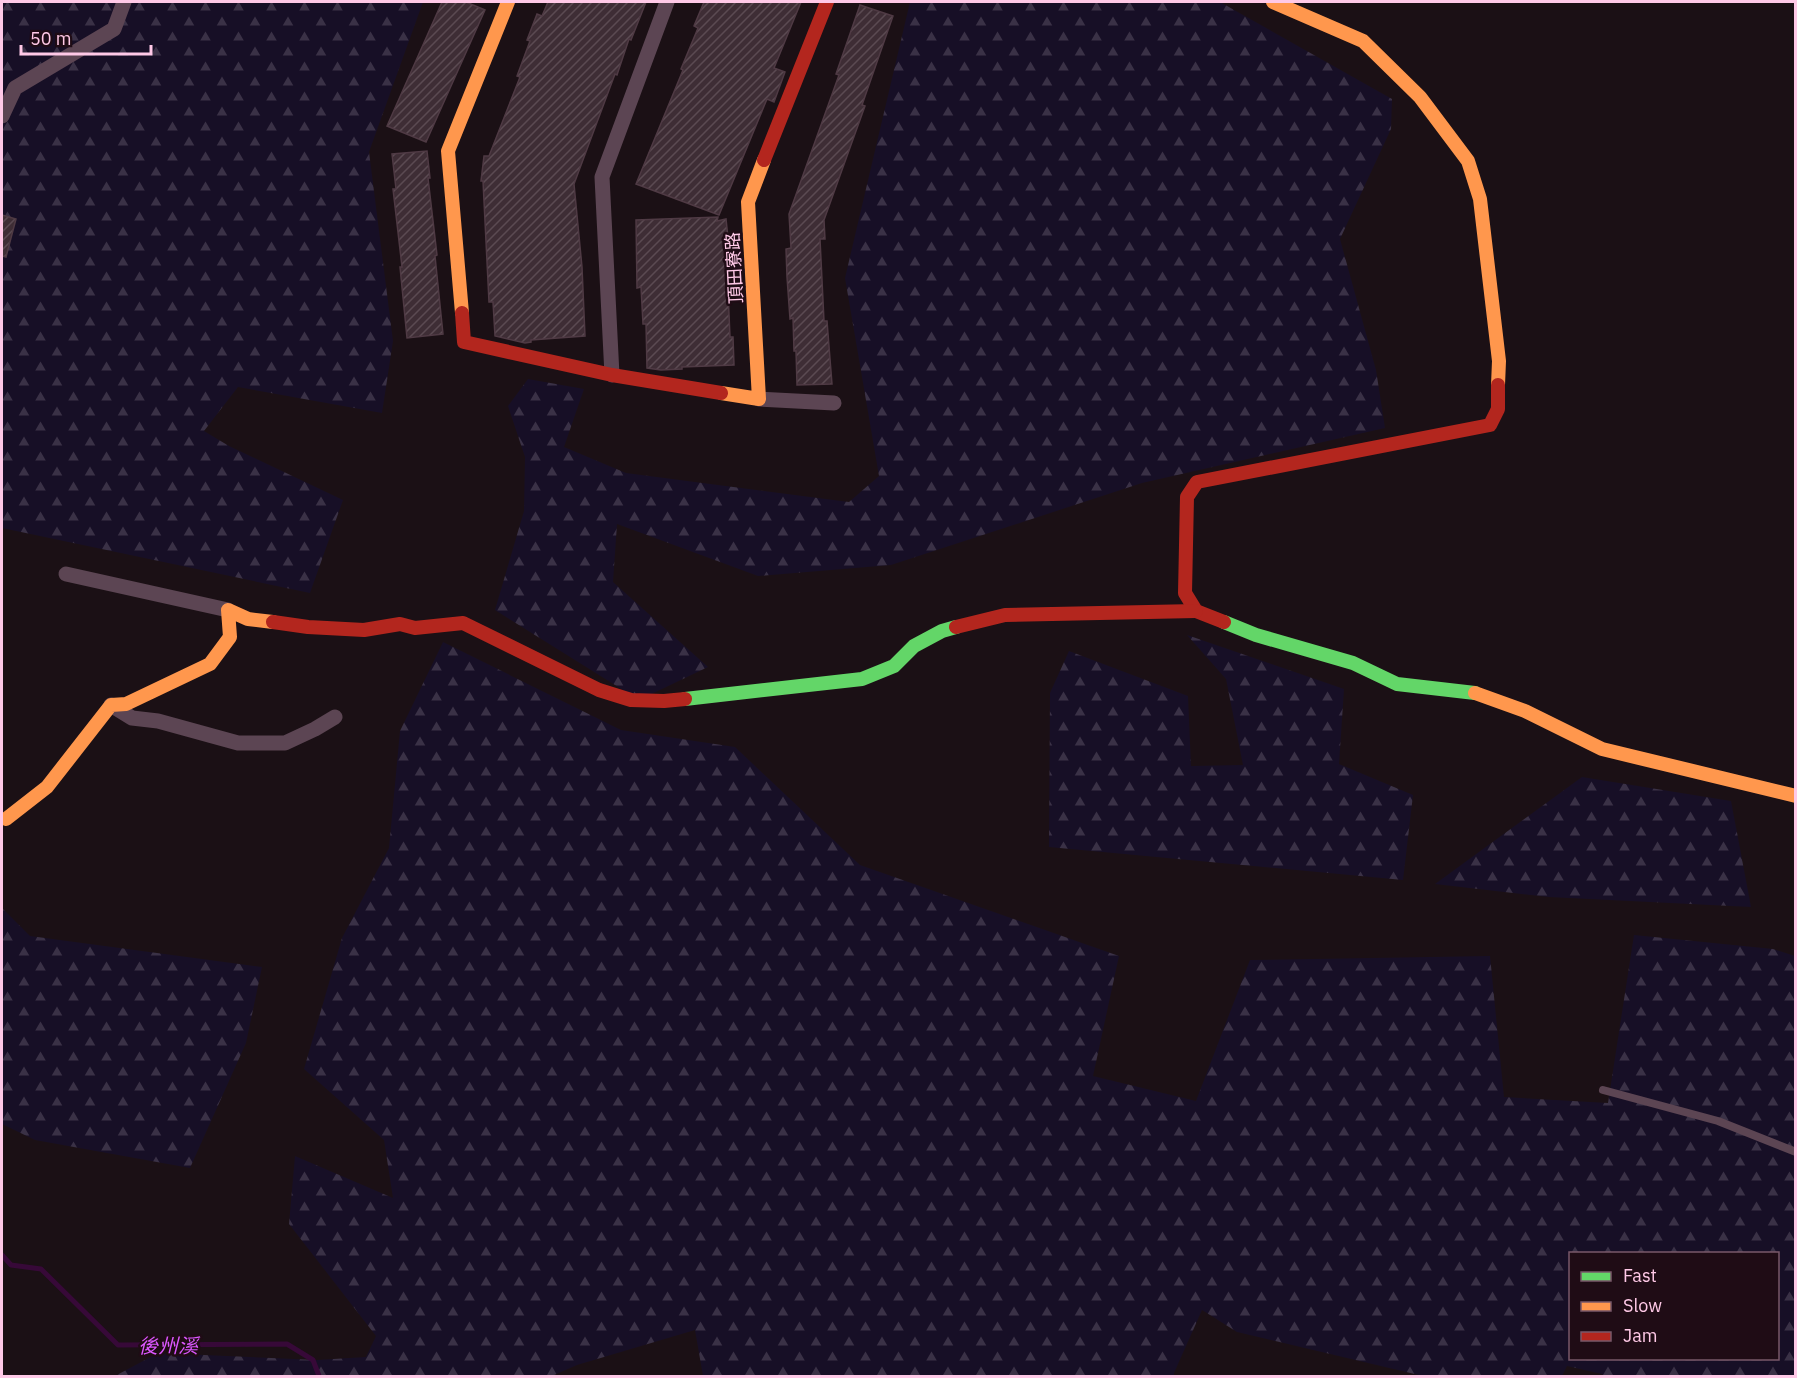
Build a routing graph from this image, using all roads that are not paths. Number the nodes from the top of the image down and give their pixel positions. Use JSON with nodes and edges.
{"nodes":[{"id":1,"x":124,"y":2,"type":"edge"},
{"id":2,"x":508,"y":2,"type":"edge"},
{"id":3,"x":667,"y":2,"type":"edge"},
{"id":4,"x":827,"y":2,"type":"edge"},
{"id":5,"x":1273,"y":2,"type":"edge"},
{"id":6,"x":2,"y":116,"type":"edge"},
{"id":7,"x":612,"y":375,"type":"junction"},
{"id":8,"x":759,"y":399,"type":"junction"},
{"id":9,"x":834,"y":403,"type":"dead end"},
{"id":10,"x":66,"y":574,"type":"dead end"},
{"id":11,"x":228,"y":610,"type":"junction"},
{"id":12,"x":1196,"y":611,"type":"junction"},
{"id":13,"x":111,"y":705,"type":"junction"},
{"id":14,"x":335,"y":717,"type":"dead end"},
{"id":15,"x":1796,"y":796,"type":"edge"},
{"id":16,"x":6,"y":819,"type":"dead end"},
{"id":17,"x":1602,"y":1090,"type":"dead end"},
{"id":18,"x":1796,"y":1152,"type":"edge"}],
"edges":[{"from":1,"to":6,"type":"street"},
{"from":2,"to":7,"type":"street"},
{"from":3,"to":7,"type":"street"},
{"from":4,"to":8,"type":"street","name":"頂田寮路"},
{"from":5,"to":12,"type":"street"},
{"from":7,"to":8,"type":"street"},
{"from":8,"to":9,"type":"street"},
{"from":10,"to":11,"type":"street"},
{"from":11,"to":12,"type":"street"},
{"from":11,"to":13,"type":"street"},
{"from":12,"to":15,"type":"street"},
{"from":13,"to":14,"type":"street"},
{"from":13,"to":16,"type":"street"},
{"from":17,"to":18,"type":"lane"}]}
